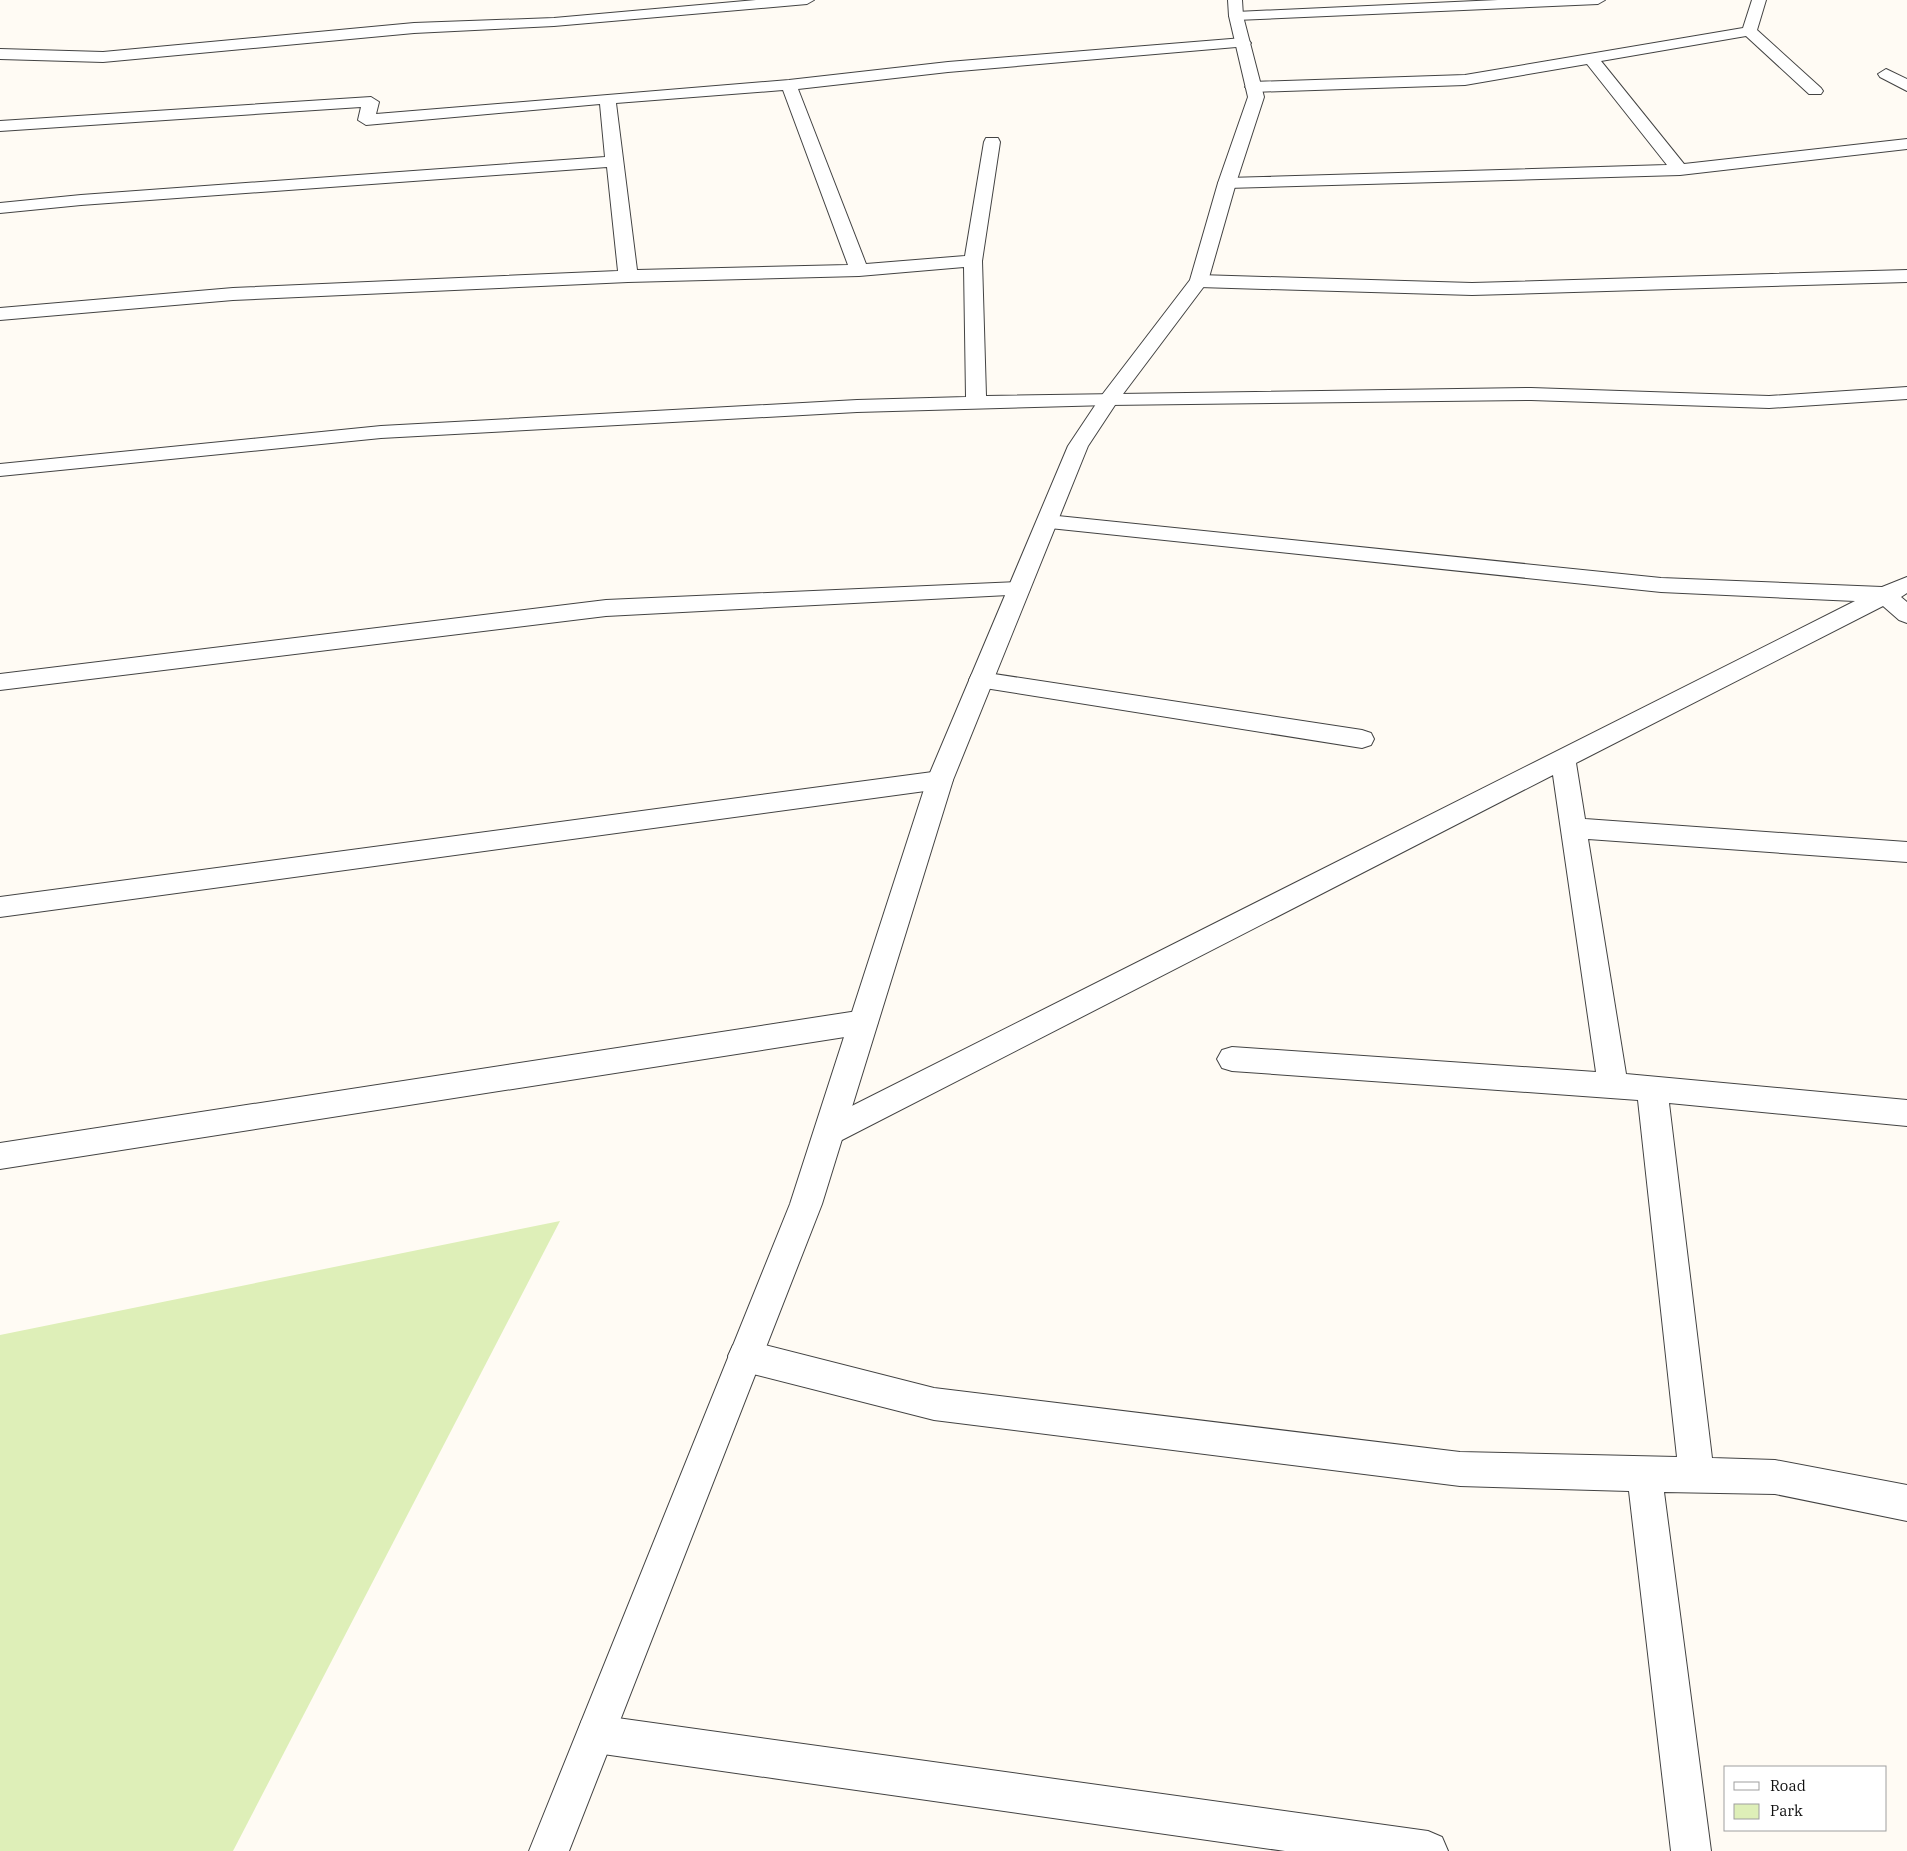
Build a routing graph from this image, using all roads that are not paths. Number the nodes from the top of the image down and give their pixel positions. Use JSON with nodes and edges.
{"nodes":[{"id":1,"x":807,"y":0,"type":"edge"},
{"id":2,"x":1598,"y":0,"type":"edge"},
{"id":3,"x":1759,"y":0,"type":"edge"},
{"id":4,"x":1236,"y":8,"type":"edge"},
{"id":5,"x":1749,"y":32,"type":"junction"},
{"id":6,"x":1243,"y":43,"type":"junction"},
{"id":7,"x":0,"y":54,"type":"edge"},
{"id":8,"x":1591,"y":59,"type":"junction"},
{"id":9,"x":1886,"y":74,"type":"dead end"},
{"id":10,"x":790,"y":85,"type":"junction"},
{"id":11,"x":1907,"y":86,"type":"edge"},
{"id":12,"x":1253,"y":87,"type":"junction"},
{"id":13,"x":1815,"y":91,"type":"dead end"},
{"id":14,"x":607,"y":99,"type":"junction"},
{"id":15,"x":0,"y":126,"type":"edge"},
{"id":16,"x":992,"y":142,"type":"dead end"},
{"id":17,"x":1907,"y":144,"type":"edge"},
{"id":18,"x":615,"y":161,"type":"junction"},
{"id":19,"x":1680,"y":170,"type":"junction"},
{"id":20,"x":1227,"y":183,"type":"junction"},
{"id":21,"x":0,"y":208,"type":"edge"},
{"id":22,"x":973,"y":261,"type":"junction"},
{"id":23,"x":859,"y":270,"type":"junction"},
{"id":24,"x":628,"y":276,"type":"junction"},
{"id":25,"x":1907,"y":276,"type":"edge"},
{"id":26,"x":1200,"y":281,"type":"junction"},
{"id":27,"x":0,"y":314,"type":"edge"},
{"id":28,"x":1907,"y":393,"type":"edge"},
{"id":29,"x":1109,"y":399,"type":"junction"},
{"id":30,"x":976,"y":402,"type":"junction"},
{"id":31,"x":0,"y":470,"type":"edge"},
{"id":32,"x":1048,"y":522,"type":"junction"},
{"id":33,"x":1019,"y":589,"type":"junction"},
{"id":34,"x":1896,"y":590,"type":"edge"},
{"id":35,"x":1907,"y":615,"type":"edge"},
{"id":36,"x":981,"y":680,"type":"junction"},
{"id":37,"x":0,"y":682,"type":"edge"},
{"id":38,"x":1362,"y":739,"type":"dead end"},
{"id":39,"x":1563,"y":759,"type":"junction"},
{"id":40,"x":940,"y":780,"type":"junction"},
{"id":41,"x":1574,"y":828,"type":"junction"},
{"id":42,"x":1907,"y":852,"type":"edge"},
{"id":43,"x":0,"y":907,"type":"edge"},
{"id":44,"x":864,"y":1022,"type":"junction"},
{"id":45,"x":1232,"y":1059,"type":"dead end"},
{"id":46,"x":1613,"y":1086,"type":"junction"},
{"id":47,"x":1652,"y":1089,"type":"junction"},
{"id":48,"x":1907,"y":1113,"type":"edge"},
{"id":49,"x":828,"y":1132,"type":"junction"},
{"id":50,"x":0,"y":1156,"type":"edge"},
{"id":51,"x":745,"y":1356,"type":"junction"},
{"id":52,"x":1644,"y":1473,"type":"junction"},
{"id":53,"x":1696,"y":1475,"type":"junction"},
{"id":54,"x":1907,"y":1503,"type":"edge"},
{"id":55,"x":596,"y":1734,"type":"junction"},
{"id":56,"x":549,"y":1851,"type":"edge"},
{"id":57,"x":1428,"y":1851,"type":"edge"},
{"id":58,"x":1691,"y":1851,"type":"edge"}],
"edges":[{"from":1,"to":7,"type":"street"},
{"from":2,"to":4,"type":"street"},
{"from":3,"to":5,"type":"street"},
{"from":4,"to":6,"type":"street"},
{"from":5,"to":8,"type":"street"},
{"from":5,"to":13,"type":"street"},
{"from":6,"to":10,"type":"street"},
{"from":6,"to":12,"type":"street"},
{"from":8,"to":12,"type":"street"},
{"from":8,"to":19,"type":"street"},
{"from":9,"to":11,"type":"street"},
{"from":10,"to":14,"type":"street"},
{"from":10,"to":23,"type":"street"},
{"from":12,"to":20,"type":"street"},
{"from":14,"to":15,"type":"street"},
{"from":14,"to":18,"type":"street"},
{"from":16,"to":22,"type":"street"},
{"from":17,"to":19,"type":"street"},
{"from":18,"to":21,"type":"street"},
{"from":18,"to":24,"type":"street"},
{"from":19,"to":20,"type":"street"},
{"from":20,"to":26,"type":"street"},
{"from":22,"to":23,"type":"street"},
{"from":22,"to":30,"type":"street"},
{"from":23,"to":24,"type":"street"},
{"from":24,"to":27,"type":"street"},
{"from":25,"to":26,"type":"street"},
{"from":26,"to":29,"type":"street"},
{"from":28,"to":29,"type":"street"},
{"from":29,"to":30,"type":"street"},
{"from":29,"to":32,"type":"street"},
{"from":30,"to":31,"type":"street"},
{"from":32,"to":33,"type":"street"},
{"from":32,"to":34,"type":"street"},
{"from":33,"to":36,"type":"street"},
{"from":33,"to":37,"type":"street"},
{"from":34,"to":35,"type":"street"},
{"from":34,"to":39,"type":"street"},
{"from":36,"to":38,"type":"street"},
{"from":36,"to":40,"type":"street"},
{"from":39,"to":41,"type":"street"},
{"from":39,"to":49,"type":"street"},
{"from":40,"to":43,"type":"street"},
{"from":40,"to":44,"type":"street"},
{"from":41,"to":42,"type":"street"},
{"from":41,"to":46,"type":"street"},
{"from":44,"to":49,"type":"street"},
{"from":44,"to":50,"type":"street"},
{"from":45,"to":46,"type":"street"},
{"from":46,"to":47,"type":"street"},
{"from":47,"to":48,"type":"street"},
{"from":47,"to":53,"type":"street"},
{"from":49,"to":51,"type":"street"},
{"from":51,"to":52,"type":"street"},
{"from":51,"to":55,"type":"street"},
{"from":52,"to":53,"type":"street"},
{"from":52,"to":58,"type":"street"},
{"from":53,"to":54,"type":"street"},
{"from":55,"to":56,"type":"street"},
{"from":55,"to":57,"type":"street"}]}
